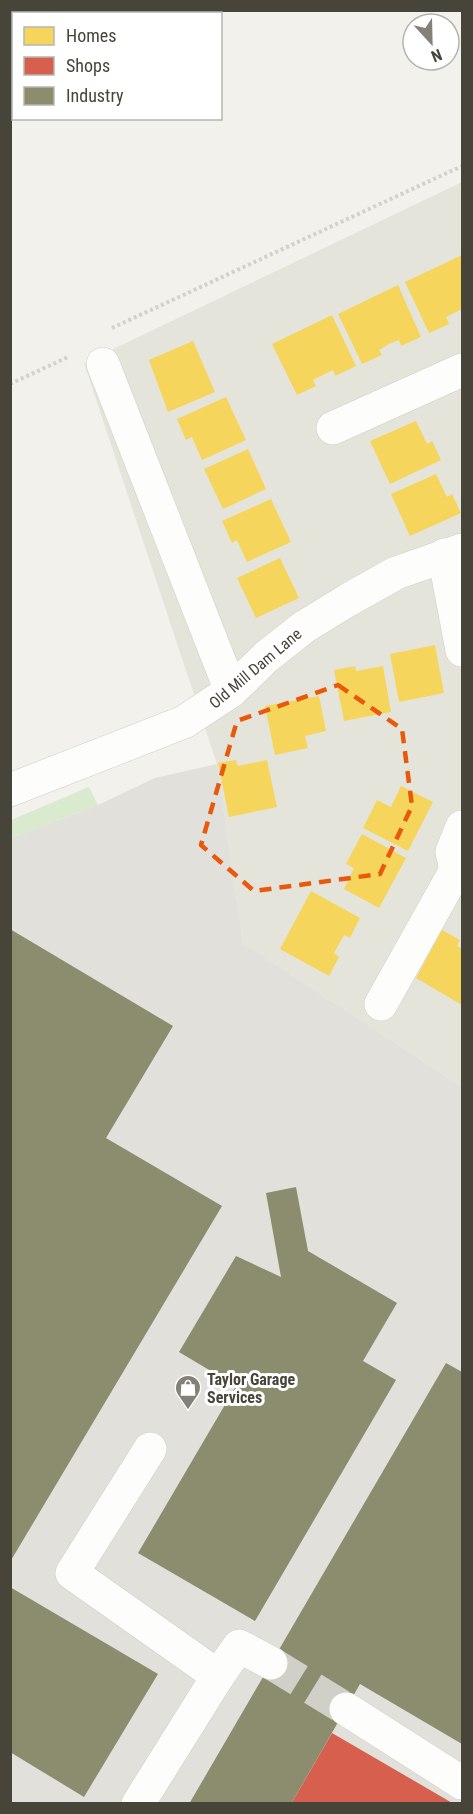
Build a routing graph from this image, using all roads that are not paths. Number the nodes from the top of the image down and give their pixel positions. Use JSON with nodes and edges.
{"nodes":[{"id":1,"x":93,"y":349,"type":"road end"},
{"id":2,"x":462,"y":370,"type":"edge"},
{"id":3,"x":333,"y":428,"type":"dead end"},
{"id":4,"x":453,"y":553,"type":"edge"},
{"id":5,"x":462,"y":650,"type":"edge"},
{"id":6,"x":231,"y":691,"type":"junction"},
{"id":7,"x":10,"y":790,"type":"edge"},
{"id":8,"x":462,"y":827,"type":"edge"},
{"id":9,"x":459,"y":872,"type":"edge"},
{"id":10,"x":381,"y":1004,"type":"dead end"},
{"id":11,"x":150,"y":1449,"type":"dead end"},
{"id":12,"x":271,"y":1663,"type":"tunnel mouth"},
{"id":13,"x":218,"y":1676,"type":"junction"},
{"id":14,"x":346,"y":1708,"type":"tunnel mouth"},
{"id":15,"x":462,"y":1783,"type":"edge"},
{"id":16,"x":138,"y":1803,"type":"edge"}],
"edges":[{"from":1,"to":6,"type":"street"},
{"from":2,"to":3,"type":"street"},
{"from":4,"to":5,"type":"street"},
{"from":4,"to":6,"type":"street","name":"Old Mill Dam Lane"},
{"from":6,"to":7,"type":"street","name":"Old Mill Dam Lane"},
{"from":8,"to":9,"type":"street"},
{"from":9,"to":10,"type":"street"},
{"from":11,"to":13,"type":"street"},
{"from":12,"to":13,"type":"street"},
{"from":13,"to":16,"type":"street"},
{"from":14,"to":15,"type":"street"}]}
